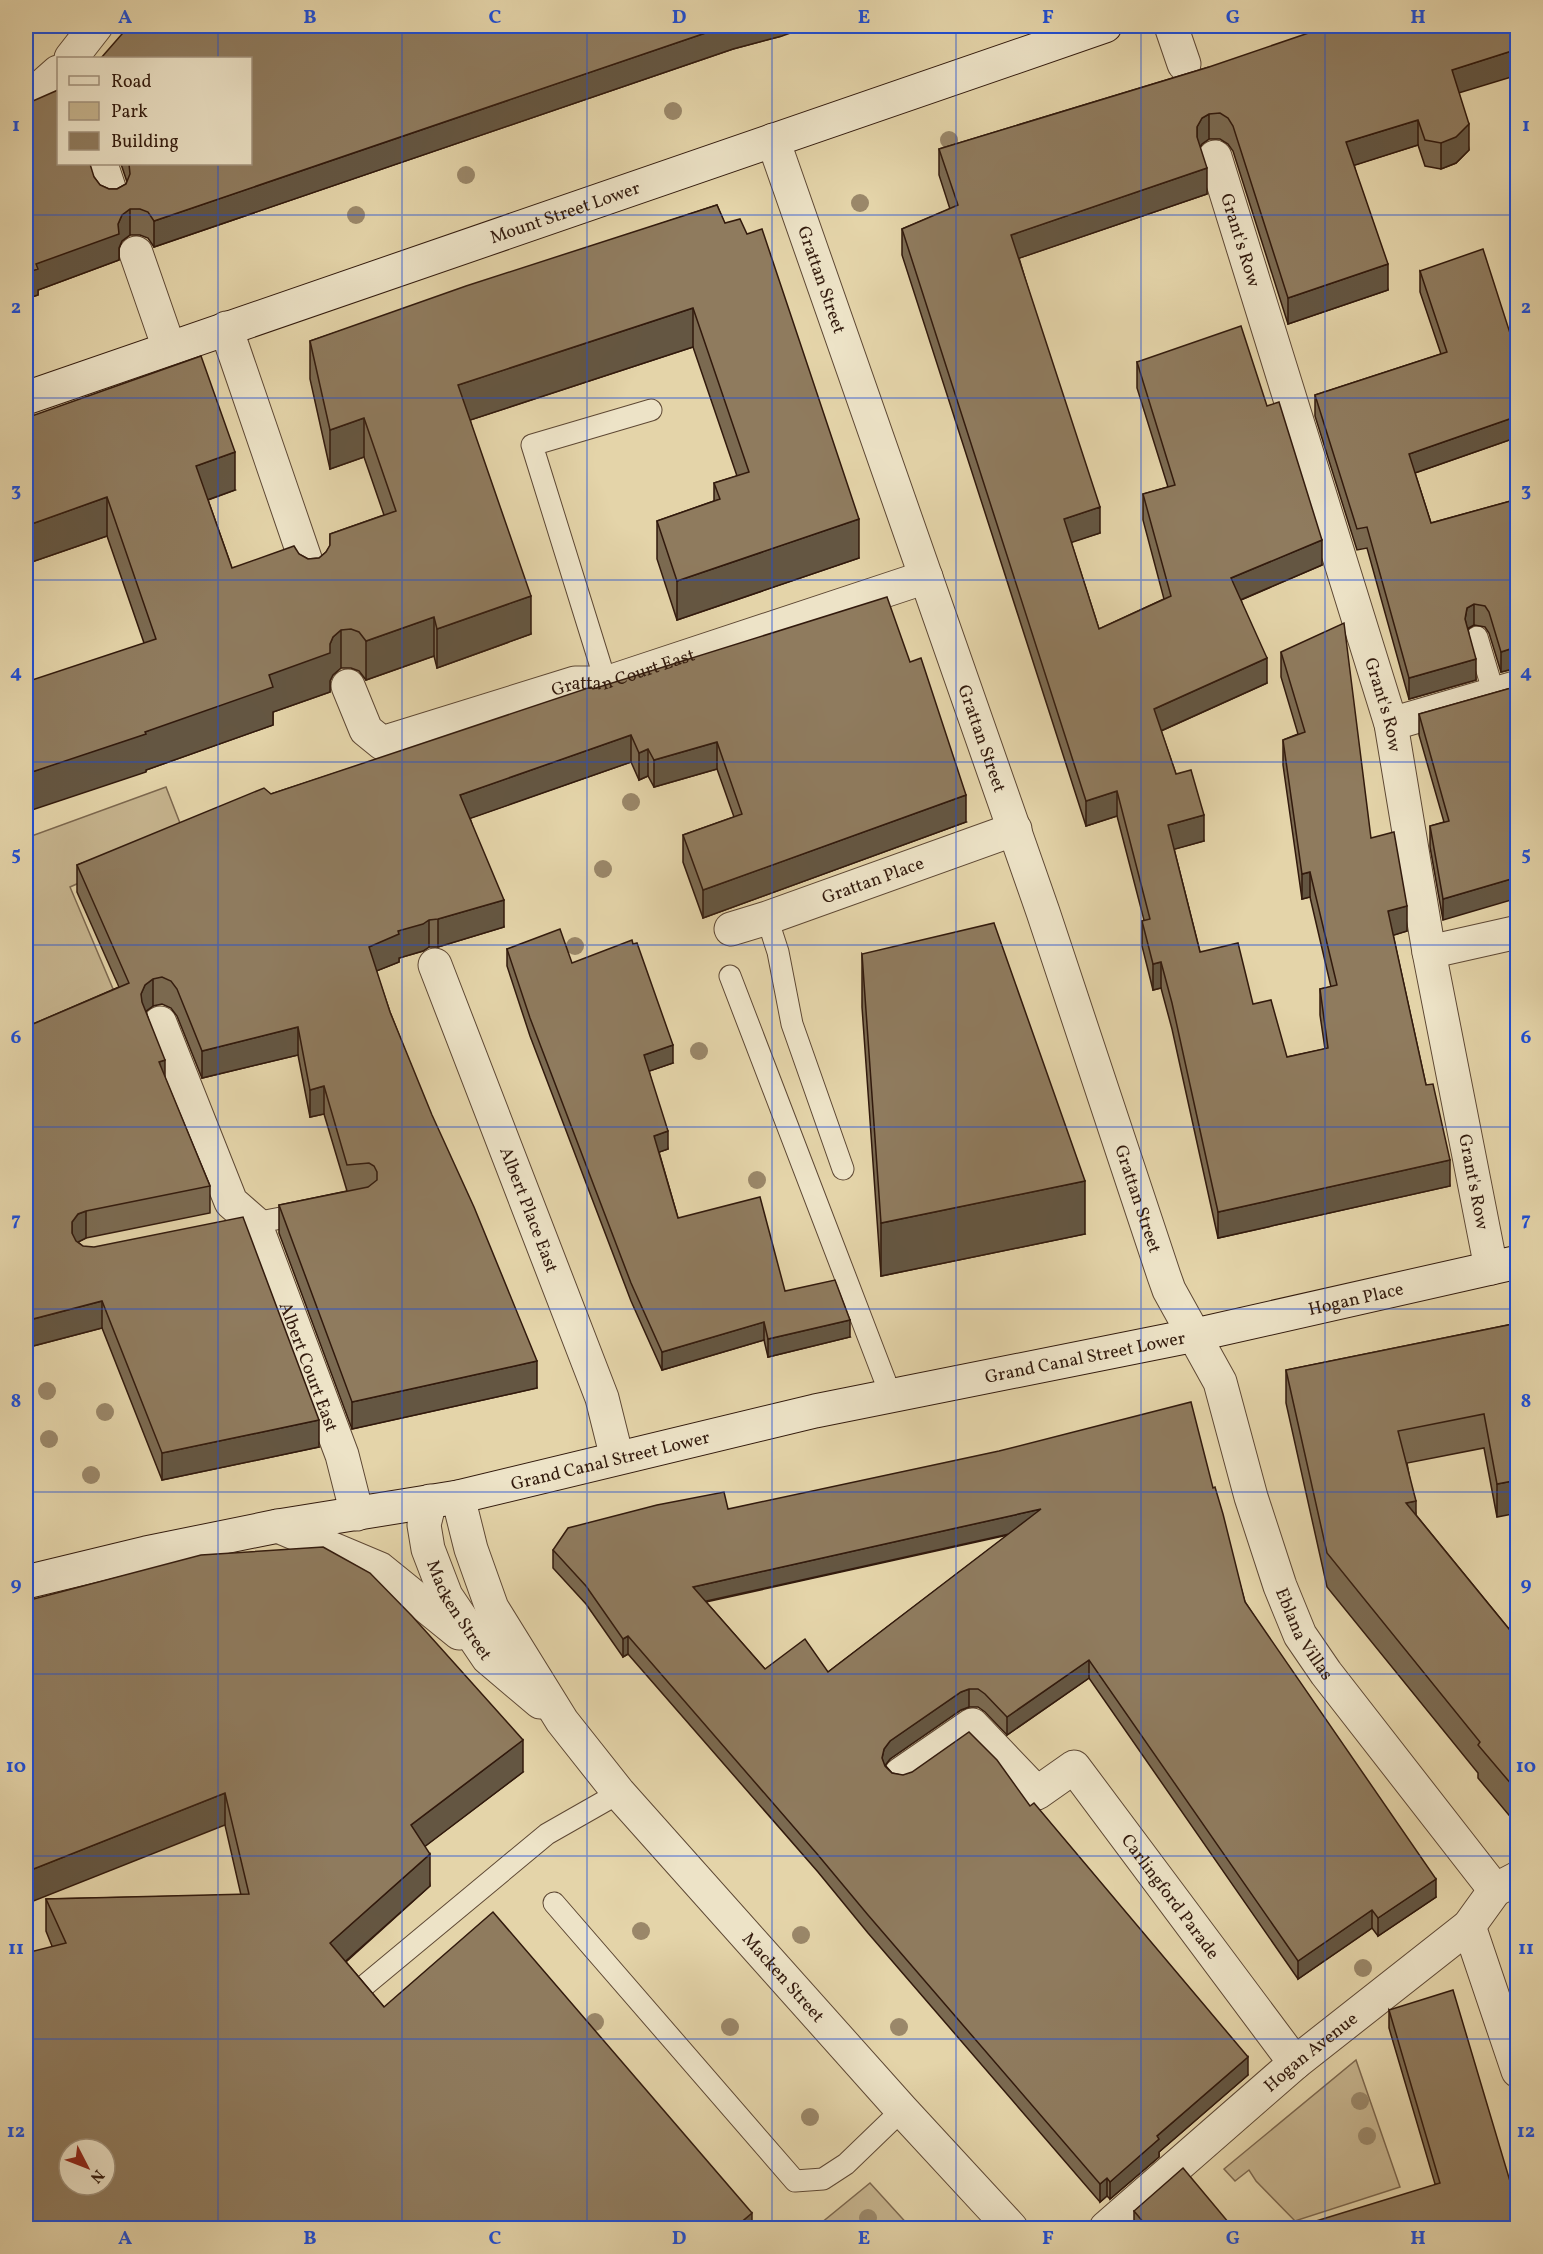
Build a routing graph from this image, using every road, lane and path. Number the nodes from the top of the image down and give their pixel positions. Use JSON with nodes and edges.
{"nodes":[{"id":1,"x":96,"y":26,"type":"edge"},
{"id":2,"x":1105,"y":26,"type":"edge"},
{"id":3,"x":1171,"y":26,"type":"edge"},
{"id":4,"x":71,"y":57,"type":"edge"},
{"id":5,"x":1184,"y":63,"type":"dead end"},
{"id":6,"x":57,"y":73,"type":"edge"},
{"id":7,"x":26,"y":94,"type":"edge"},
{"id":8,"x":773,"y":140,"type":"junction"},
{"id":9,"x":1215,"y":157,"type":"dead end"},
{"id":10,"x":101,"y":165,"type":"edge"},
{"id":11,"x":112,"y":197,"type":"edge"},
{"id":12,"x":136,"y":253,"type":"dead end"},
{"id":13,"x":226,"y":328,"type":"junction"},
{"id":14,"x":169,"y":348,"type":"junction"},
{"id":15,"x":26,"y":398,"type":"edge"},
{"id":16,"x":651,"y":410,"type":"dead end"},
{"id":17,"x":926,"y":576,"type":"junction"},
{"id":18,"x":312,"y":579,"type":"edge"},
{"id":19,"x":1477,"y":637,"type":"dead end"},
{"id":20,"x":606,"y":683,"type":"junction"},
{"id":21,"x":348,"y":686,"type":"dead end"},
{"id":22,"x":1506,"y":690,"type":"edge"},
{"id":23,"x":1391,"y":724,"type":"junction"},
{"id":24,"x":1014,"y":829,"type":"junction"},
{"id":25,"x":767,"y":918,"type":"junction"},
{"id":26,"x":731,"y":929,"type":"dead end"},
{"id":27,"x":1518,"y":932,"type":"edge"},
{"id":28,"x":1430,"y":960,"type":"junction"},
{"id":29,"x":435,"y":965,"type":"dead end"},
{"id":30,"x":730,"y":976,"type":"dead end"},
{"id":31,"x":160,"y":1023,"type":"dead end"},
{"id":32,"x":843,"y":1169,"type":"dead end"},
{"id":33,"x":332,"y":1209,"type":"edge"},
{"id":34,"x":255,"y":1223,"type":"junction"},
{"id":35,"x":222,"y":1230,"type":"edge"},
{"id":36,"x":1504,"y":1265,"type":"edge"},
{"id":37,"x":1195,"y":1335,"type":"junction"},
{"id":38,"x":891,"y":1396,"type":"junction"},
{"id":39,"x":617,"y":1458,"type":"junction"},
{"id":40,"x":444,"y":1499,"type":"junction"},
{"id":41,"x":357,"y":1514,"type":"junction"},
{"id":42,"x":278,"y":1526,"type":"junction"},
{"id":43,"x":26,"y":1582,"type":"edge"},
{"id":44,"x":488,"y":1658,"type":"junction"},
{"id":45,"x":562,"y":1721,"type":"junction"},
{"id":46,"x":901,"y":1774,"type":"edge"},
{"id":47,"x":619,"y":1792,"type":"junction"},
{"id":48,"x":1506,"y":1884,"type":"edge"},
{"id":49,"x":554,"y":1903,"type":"dead end"},
{"id":50,"x":1469,"y":1926,"type":"junction"},
{"id":51,"x":358,"y":1991,"type":"edge"},
{"id":52,"x":1295,"y":2063,"type":"junction"},
{"id":53,"x":1518,"y":2071,"type":"edge"},
{"id":54,"x":902,"y":2110,"type":"junction"},
{"id":55,"x":1011,"y":2229,"type":"edge"},
{"id":56,"x":1106,"y":2229,"type":"edge"}],
"edges":[{"from":1,"to":4,"type":"street"},
{"from":2,"to":8,"type":"street","name":"Mount Street Lower"},
{"from":3,"to":5,"type":"street"},
{"from":6,"to":7,"type":"street"},
{"from":8,"to":13,"type":"street","name":"Mount Street Lower"},
{"from":8,"to":17,"type":"street","name":"Grattan Street"},
{"from":9,"to":23,"type":"street","name":"Grant's Row"},
{"from":10,"to":11,"type":"street"},
{"from":12,"to":14,"type":"street"},
{"from":13,"to":14,"type":"street","name":"Mount Street Lower"},
{"from":13,"to":18,"type":"street"},
{"from":14,"to":15,"type":"street","name":"Mount Street Lower"},
{"from":16,"to":20,"type":"lane"},
{"from":17,"to":20,"type":"street","name":"Grattan Court East"},
{"from":17,"to":24,"type":"street","name":"Grattan Street"},
{"from":19,"to":22,"type":"lane"},
{"from":20,"to":21,"type":"street","name":"Grattan Court East"},
{"from":22,"to":23,"type":"street"},
{"from":23,"to":28,"type":"street","name":"Grant's Row"},
{"from":24,"to":25,"type":"street","name":"Grattan Place"},
{"from":24,"to":37,"type":"street","name":"Grattan Street"},
{"from":25,"to":26,"type":"street","name":"Grattan Place"},
{"from":25,"to":32,"type":"lane"},
{"from":27,"to":28,"type":"street"},
{"from":28,"to":36,"type":"street","name":"Grant's Row"},
{"from":29,"to":39,"type":"street","name":"Albert Place East"},
{"from":30,"to":38,"type":"lane"},
{"from":31,"to":34,"type":"street","name":"Albert Court East"},
{"from":33,"to":34,"type":"lane"},
{"from":34,"to":35,"type":"street"},
{"from":34,"to":41,"type":"street","name":"Albert Court East"},
{"from":36,"to":37,"type":"street","name":"Hogan Place"},
{"from":37,"to":38,"type":"street","name":"Grand Canal Street Lower"},
{"from":37,"to":48,"type":"street","name":"Eblana Villas"},
{"from":38,"to":39,"type":"street","name":"Grand Canal Street Lower"},
{"from":39,"to":40,"type":"street","name":"Grand Canal Street Lower"},
{"from":40,"to":41,"type":"street","name":"Grand Canal Street Lower"},
{"from":40,"to":44,"type":"street","name":"Macken Street"},
{"from":40,"to":45,"type":"street","name":"Macken Street"},
{"from":41,"to":42,"type":"street","name":"Grand Canal Street Lower"},
{"from":42,"to":43,"type":"street","name":"Grand Canal Street Lower"},
{"from":42,"to":44,"type":"street"},
{"from":44,"to":45,"type":"street","name":"Macken Street"},
{"from":45,"to":47,"type":"street","name":"Macken Street"},
{"from":46,"to":52,"type":"street","name":"Carlingford Parade"},
{"from":47,"to":51,"type":"lane"},
{"from":47,"to":54,"type":"street","name":"Macken Street"},
{"from":48,"to":50,"type":"street","name":"Hogan Avenue"},
{"from":49,"to":54,"type":"lane"},
{"from":50,"to":52,"type":"street","name":"Hogan Avenue"},
{"from":50,"to":53,"type":"street"},
{"from":52,"to":56,"type":"street","name":"Hogan Avenue"},
{"from":54,"to":55,"type":"street","name":"Macken Street"}]}
